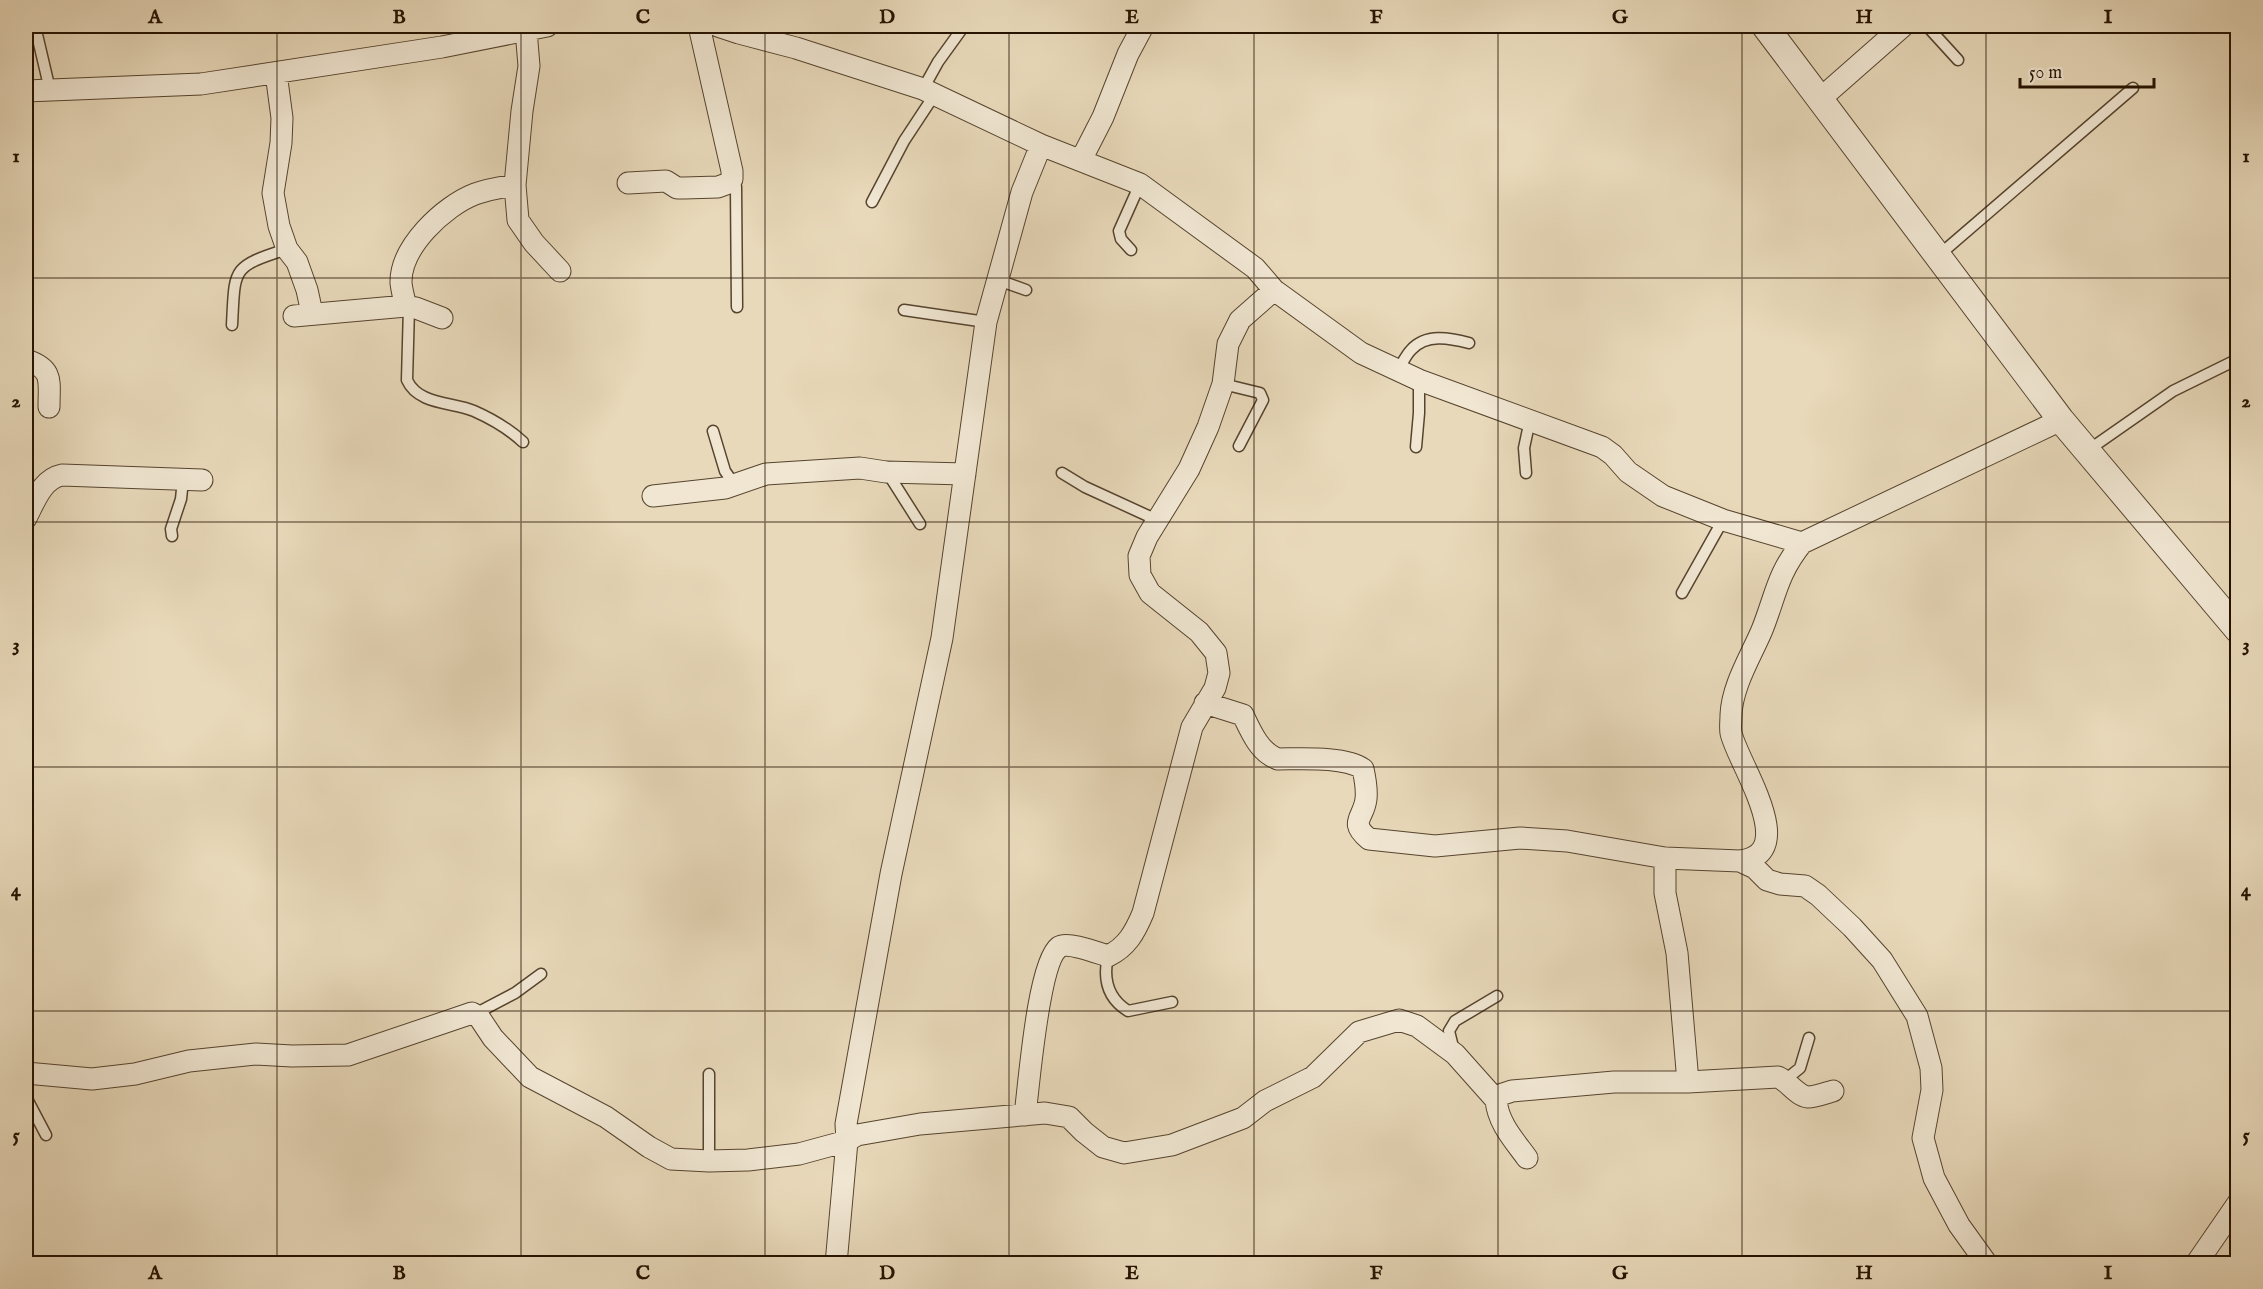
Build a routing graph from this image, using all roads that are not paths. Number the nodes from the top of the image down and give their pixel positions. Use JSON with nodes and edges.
{"nodes":[{"id":1,"x":35,"y":26,"type":"edge"},
{"id":2,"x":699,"y":26,"type":"edge"},
{"id":3,"x":718,"y":26,"type":"edge"},
{"id":4,"x":964,"y":26,"type":"edge"},
{"id":5,"x":1143,"y":26,"type":"edge"},
{"id":6,"x":1765,"y":26,"type":"edge"},
{"id":7,"x":1903,"y":26,"type":"edge"},
{"id":8,"x":1927,"y":26,"type":"edge"},
{"id":9,"x":537,"y":28,"type":"edge"},
{"id":10,"x":1958,"y":60,"type":"dead end"},
{"id":11,"x":276,"y":74,"type":"junction"},
{"id":12,"x":2133,"y":88,"type":"dead end"},
{"id":13,"x":50,"y":90,"type":"junction"},
{"id":14,"x":26,"y":91,"type":"edge"},
{"id":15,"x":929,"y":92,"type":"junction"},
{"id":16,"x":1820,"y":99,"type":"junction"},
{"id":17,"x":1041,"y":145,"type":"junction"},
{"id":18,"x":1081,"y":160,"type":"junction"},
{"id":19,"x":732,"y":179,"type":"junction"},
{"id":20,"x":628,"y":183,"type":"dead end"},
{"id":21,"x":1140,"y":184,"type":"junction"},
{"id":22,"x":515,"y":185,"type":"junction"},
{"id":23,"x":872,"y":202,"type":"dead end"},
{"id":24,"x":287,"y":249,"type":"junction"},
{"id":25,"x":1131,"y":250,"type":"dead end"},
{"id":26,"x":1938,"y":256,"type":"junction"},
{"id":27,"x":560,"y":271,"type":"dead end"},
{"id":28,"x":998,"y":280,"type":"junction"},
{"id":29,"x":1026,"y":290,"type":"dead end"},
{"id":30,"x":1275,"y":290,"type":"junction"},
{"id":31,"x":407,"y":306,"type":"junction"},
{"id":32,"x":737,"y":306,"type":"dead end"},
{"id":33,"x":904,"y":310,"type":"dead end"},
{"id":34,"x":442,"y":318,"type":"dead end"},
{"id":35,"x":986,"y":322,"type":"junction"},
{"id":36,"x":232,"y":325,"type":"dead end"},
{"id":37,"x":1469,"y":343,"type":"dead end"},
{"id":38,"x":2238,"y":359,"type":"edge"},
{"id":39,"x":26,"y":360,"type":"edge"},
{"id":40,"x":1398,"y":370,"type":"junction"},
{"id":41,"x":1419,"y":380,"type":"junction"},
{"id":42,"x":1223,"y":384,"type":"junction"},
{"id":43,"x":49,"y":407,"type":"dead end"},
{"id":44,"x":1530,"y":420,"type":"junction"},
{"id":45,"x":2061,"y":420,"type":"junction"},
{"id":46,"x":713,"y":431,"type":"dead end"},
{"id":47,"x":523,"y":442,"type":"dead end"},
{"id":48,"x":1239,"y":446,"type":"dead end"},
{"id":49,"x":1416,"y":447,"type":"dead end"},
{"id":50,"x":2087,"y":451,"type":"junction"},
{"id":51,"x":886,"y":472,"type":"junction"},
{"id":52,"x":1062,"y":473,"type":"dead end"},
{"id":53,"x":1526,"y":473,"type":"dead end"},
{"id":54,"x":965,"y":474,"type":"junction"},
{"id":55,"x":192,"y":480,"type":"joint"},
{"id":56,"x":734,"y":484,"type":"junction"},
{"id":57,"x":653,"y":496,"type":"dead end"},
{"id":58,"x":26,"y":518,"type":"edge"},
{"id":59,"x":1157,"y":520,"type":"junction"},
{"id":60,"x":1723,"y":520,"type":"junction"},
{"id":61,"x":920,"y":524,"type":"dead end"},
{"id":62,"x":172,"y":536,"type":"dead end"},
{"id":63,"x":1802,"y":543,"type":"junction"},
{"id":64,"x":1682,"y":593,"type":"dead end"},
{"id":65,"x":2238,"y":630,"type":"edge"},
{"id":66,"x":1205,"y":703,"type":"junction"},
{"id":67,"x":1665,"y":858,"type":"junction"},
{"id":68,"x":1740,"y":861,"type":"junction"},
{"id":69,"x":1108,"y":956,"type":"junction"},
{"id":70,"x":541,"y":974,"type":"dead end"},
{"id":71,"x":1497,"y":996,"type":"dead end"},
{"id":72,"x":1172,"y":1002,"type":"dead end"},
{"id":73,"x":475,"y":1014,"type":"junction"},
{"id":74,"x":1809,"y":1038,"type":"dead end"},
{"id":75,"x":1455,"y":1054,"type":"junction"},
{"id":76,"x":26,"y":1069,"type":"edge"},
{"id":77,"x":709,"y":1074,"type":"dead end"},
{"id":78,"x":1785,"y":1080,"type":"junction"},
{"id":79,"x":1688,"y":1082,"type":"junction"},
{"id":80,"x":1833,"y":1091,"type":"dead end"},
{"id":81,"x":26,"y":1096,"type":"edge"},
{"id":82,"x":1496,"y":1100,"type":"junction"},
{"id":83,"x":1025,"y":1115,"type":"junction"},
{"id":84,"x":46,"y":1135,"type":"dead end"},
{"id":85,"x":847,"y":1141,"type":"junction"},
{"id":86,"x":1527,"y":1158,"type":"dead end"},
{"id":87,"x":709,"y":1161,"type":"junction"},
{"id":88,"x":2238,"y":1203,"type":"edge"},
{"id":89,"x":836,"y":1263,"type":"edge"},
{"id":90,"x":1987,"y":1263,"type":"edge"},
{"id":91,"x":2196,"y":1263,"type":"edge"}],
"edges":[{"from":1,"to":13,"type":"lane"},
{"from":2,"to":19,"type":"street"},
{"from":3,"to":15,"type":"street"},
{"from":4,"to":15,"type":"lane"},
{"from":5,"to":18,"type":"street"},
{"from":6,"to":16,"type":"street"},
{"from":7,"to":16,"type":"street"},
{"from":8,"to":10,"type":"lane"},
{"from":9,"to":11,"type":"street"},
{"from":9,"to":22,"type":"street"},
{"from":11,"to":13,"type":"street"},
{"from":11,"to":24,"type":"street"},
{"from":12,"to":26,"type":"lane"},
{"from":13,"to":14,"type":"street"},
{"from":15,"to":17,"type":"street"},
{"from":15,"to":23,"type":"lane"},
{"from":16,"to":26,"type":"street"},
{"from":17,"to":18,"type":"street"},
{"from":17,"to":28,"type":"street"},
{"from":18,"to":21,"type":"street"},
{"from":19,"to":20,"type":"street"},
{"from":19,"to":32,"type":"lane"},
{"from":21,"to":25,"type":"lane"},
{"from":21,"to":30,"type":"street"},
{"from":22,"to":27,"type":"street"},
{"from":22,"to":31,"type":"street"},
{"from":24,"to":31,"type":"street"},
{"from":24,"to":36,"type":"lane"},
{"from":26,"to":45,"type":"street"},
{"from":28,"to":29,"type":"lane"},
{"from":28,"to":35,"type":"street"},
{"from":30,"to":40,"type":"street"},
{"from":30,"to":42,"type":"street"},
{"from":31,"to":34,"type":"street"},
{"from":31,"to":47,"type":"lane"},
{"from":33,"to":35,"type":"lane"},
{"from":35,"to":54,"type":"street"},
{"from":37,"to":40,"type":"lane"},
{"from":38,"to":50,"type":"lane"},
{"from":39,"to":43,"type":"street"},
{"from":40,"to":41,"type":"street"},
{"from":41,"to":44,"type":"street"},
{"from":41,"to":49,"type":"lane"},
{"from":42,"to":48,"type":"lane"},
{"from":42,"to":59,"type":"street"},
{"from":44,"to":53,"type":"lane"},
{"from":44,"to":60,"type":"street"},
{"from":45,"to":50,"type":"street"},
{"from":45,"to":63,"type":"street"},
{"from":46,"to":56,"type":"lane"},
{"from":50,"to":65,"type":"street"},
{"from":51,"to":54,"type":"street"},
{"from":51,"to":56,"type":"street"},
{"from":51,"to":61,"type":"lane"},
{"from":52,"to":59,"type":"lane"},
{"from":54,"to":85,"type":"street"},
{"from":55,"to":58,"type":"street"},
{"from":55,"to":62,"type":"lane"},
{"from":56,"to":57,"type":"street"},
{"from":59,"to":66,"type":"street"},
{"from":60,"to":63,"type":"street"},
{"from":60,"to":64,"type":"lane"},
{"from":63,"to":68,"type":"street"},
{"from":66,"to":67,"type":"street"},
{"from":66,"to":69,"type":"street"},
{"from":67,"to":68,"type":"street"},
{"from":67,"to":79,"type":"street"},
{"from":68,"to":90,"type":"street"},
{"from":69,"to":72,"type":"lane"},
{"from":69,"to":83,"type":"street"},
{"from":70,"to":73,"type":"lane"},
{"from":71,"to":75,"type":"lane"},
{"from":73,"to":76,"type":"street"},
{"from":73,"to":87,"type":"street"},
{"from":74,"to":78,"type":"lane"},
{"from":75,"to":82,"type":"street"},
{"from":75,"to":83,"type":"street"},
{"from":77,"to":87,"type":"lane"},
{"from":78,"to":79,"type":"street"},
{"from":78,"to":80,"type":"street"},
{"from":79,"to":82,"type":"street"},
{"from":81,"to":84,"type":"lane"},
{"from":82,"to":86,"type":"street"},
{"from":83,"to":85,"type":"street"},
{"from":85,"to":87,"type":"street"},
{"from":85,"to":89,"type":"street"},
{"from":88,"to":91,"type":"street"}]}
